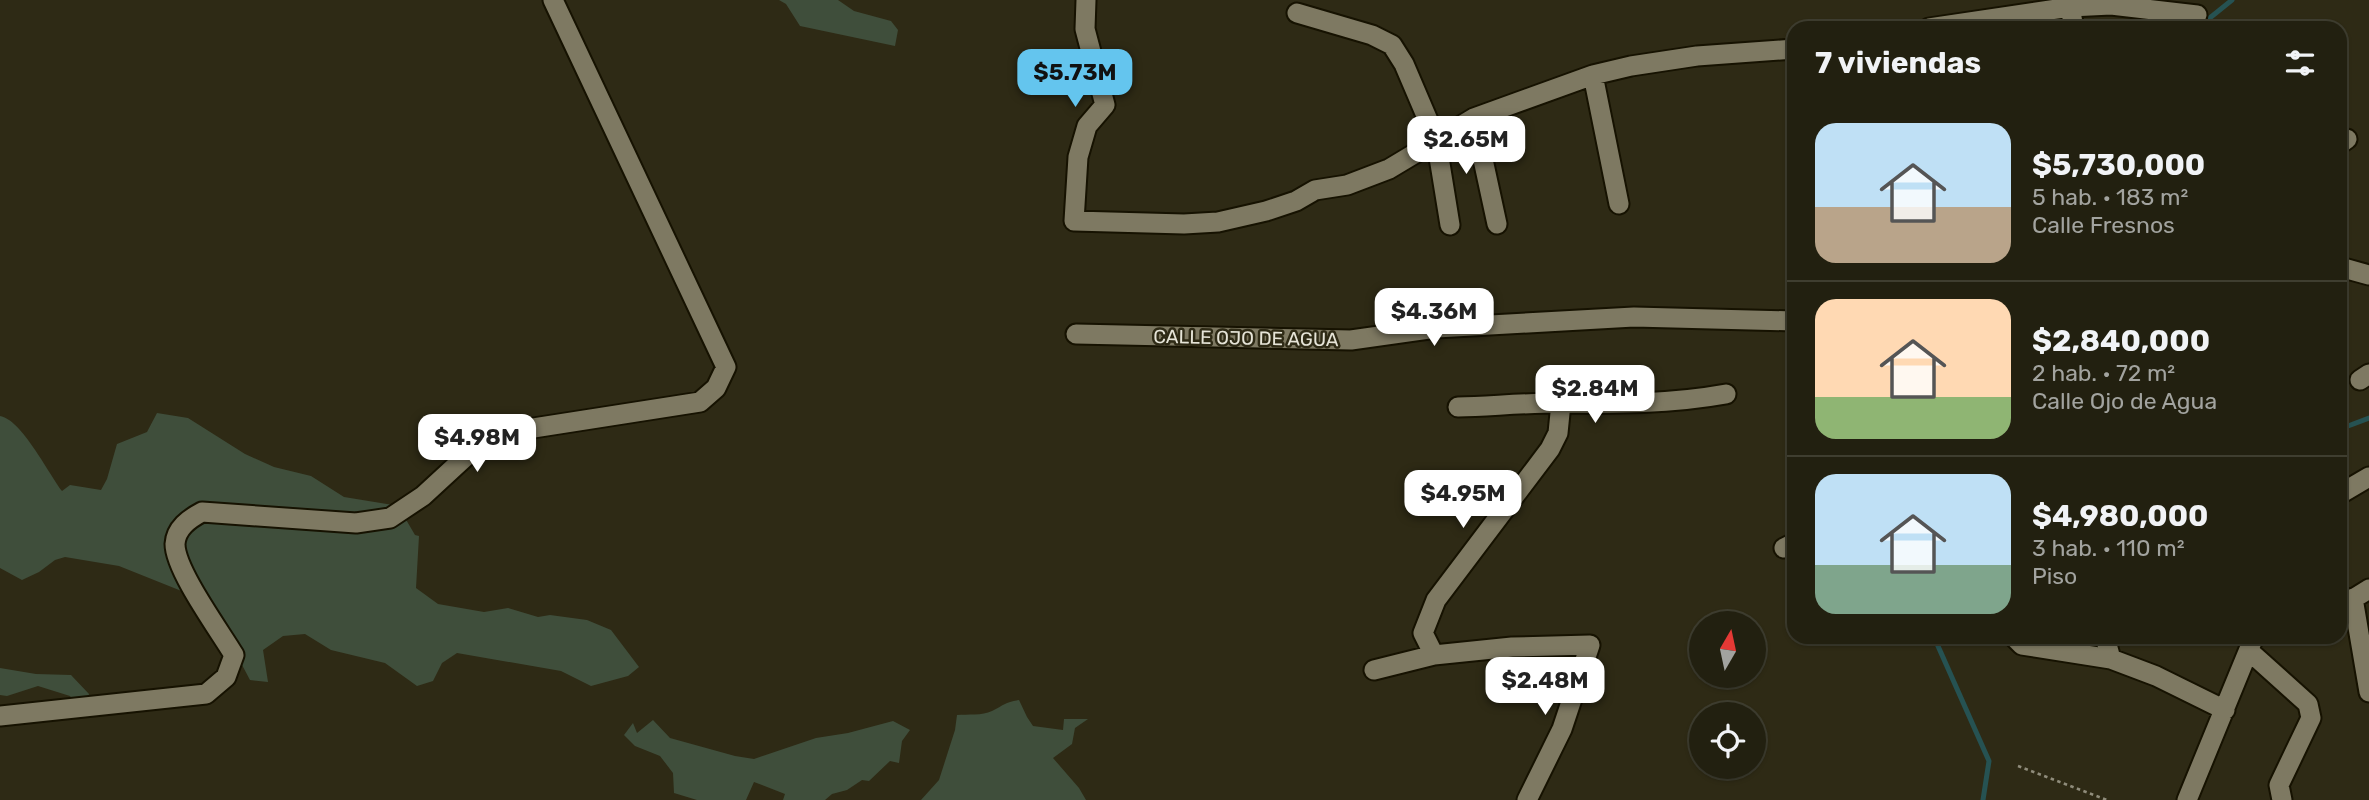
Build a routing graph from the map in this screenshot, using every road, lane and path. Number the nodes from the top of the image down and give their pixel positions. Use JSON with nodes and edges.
{"nodes":[{"id":1,"x":553,"y":0,"type":"edge"},
{"id":2,"x":1086,"y":0,"type":"edge"},
{"id":3,"x":2070,"y":7,"type":"junction"},
{"id":4,"x":1297,"y":13,"type":"dead end"},
{"id":5,"x":2199,"y":14,"type":"edge"},
{"id":6,"x":1976,"y":21,"type":"edge"},
{"id":7,"x":2073,"y":21,"type":"edge"},
{"id":8,"x":1787,"y":50,"type":"edge"},
{"id":9,"x":1593,"y":75,"type":"junction"},
{"id":10,"x":1474,"y":118,"type":"junction"},
{"id":11,"x":1436,"y":139,"type":"junction"},
{"id":12,"x":1619,"y":204,"type":"dead end"},
{"id":13,"x":1497,"y":224,"type":"dead end"},
{"id":14,"x":1450,"y":225,"type":"dead end"},
{"id":15,"x":2347,"y":269,"type":"edge"},
{"id":16,"x":2369,"y":275,"type":"edge"},
{"id":17,"x":1787,"y":321,"type":"edge"},
{"id":18,"x":1076,"y":334,"type":"dead end"},
{"id":19,"x":1726,"y":394,"type":"dead end"},
{"id":20,"x":1561,"y":403,"type":"junction"},
{"id":21,"x":1458,"y":407,"type":"dead end"},
{"id":22,"x":2369,"y":477,"type":"edge"},
{"id":23,"x":2347,"y":491,"type":"edge"},
{"id":24,"x":2354,"y":598,"type":"edge"},
{"id":25,"x":2021,"y":644,"type":"edge"},
{"id":26,"x":2107,"y":644,"type":"edge"},
{"id":27,"x":2252,"y":644,"type":"edge"},
{"id":28,"x":1434,"y":655,"type":"junction"},
{"id":29,"x":2111,"y":659,"type":"junction"},
{"id":30,"x":1374,"y":670,"type":"dead end"},
{"id":31,"x":2369,"y":691,"type":"edge"},
{"id":32,"x":2225,"y":710,"type":"junction"},
{"id":33,"x":0,"y":716,"type":"edge"},
{"id":34,"x":2018,"y":766,"type":"dead end"},
{"id":35,"x":1527,"y":800,"type":"edge"},
{"id":36,"x":2108,"y":800,"type":"edge"},
{"id":37,"x":2188,"y":800,"type":"edge"},
{"id":38,"x":2282,"y":800,"type":"edge"}],
"edges":[{"from":1,"to":33,"type":"street"},
{"from":2,"to":11,"type":"street"},
{"from":3,"to":5,"type":"street"},
{"from":3,"to":6,"type":"street"},
{"from":3,"to":7,"type":"street"},
{"from":4,"to":11,"type":"street"},
{"from":8,"to":9,"type":"street"},
{"from":9,"to":10,"type":"street"},
{"from":9,"to":12,"type":"street"},
{"from":10,"to":11,"type":"street"},
{"from":10,"to":13,"type":"street"},
{"from":11,"to":14,"type":"street"},
{"from":15,"to":16,"type":"street"},
{"from":17,"to":18,"type":"street","name":"CALLE OJO DE AGUA"},
{"from":19,"to":20,"type":"street"},
{"from":20,"to":21,"type":"street"},
{"from":20,"to":28,"type":"street"},
{"from":22,"to":23,"type":"street"},
{"from":24,"to":31,"type":"street"},
{"from":25,"to":29,"type":"street"},
{"from":26,"to":29,"type":"street"},
{"from":27,"to":32,"type":"street"},
{"from":27,"to":38,"type":"street"},
{"from":28,"to":30,"type":"street"},
{"from":28,"to":35,"type":"street"},
{"from":29,"to":32,"type":"street"},
{"from":32,"to":37,"type":"street"},
{"from":34,"to":36,"type":"path"}]}
